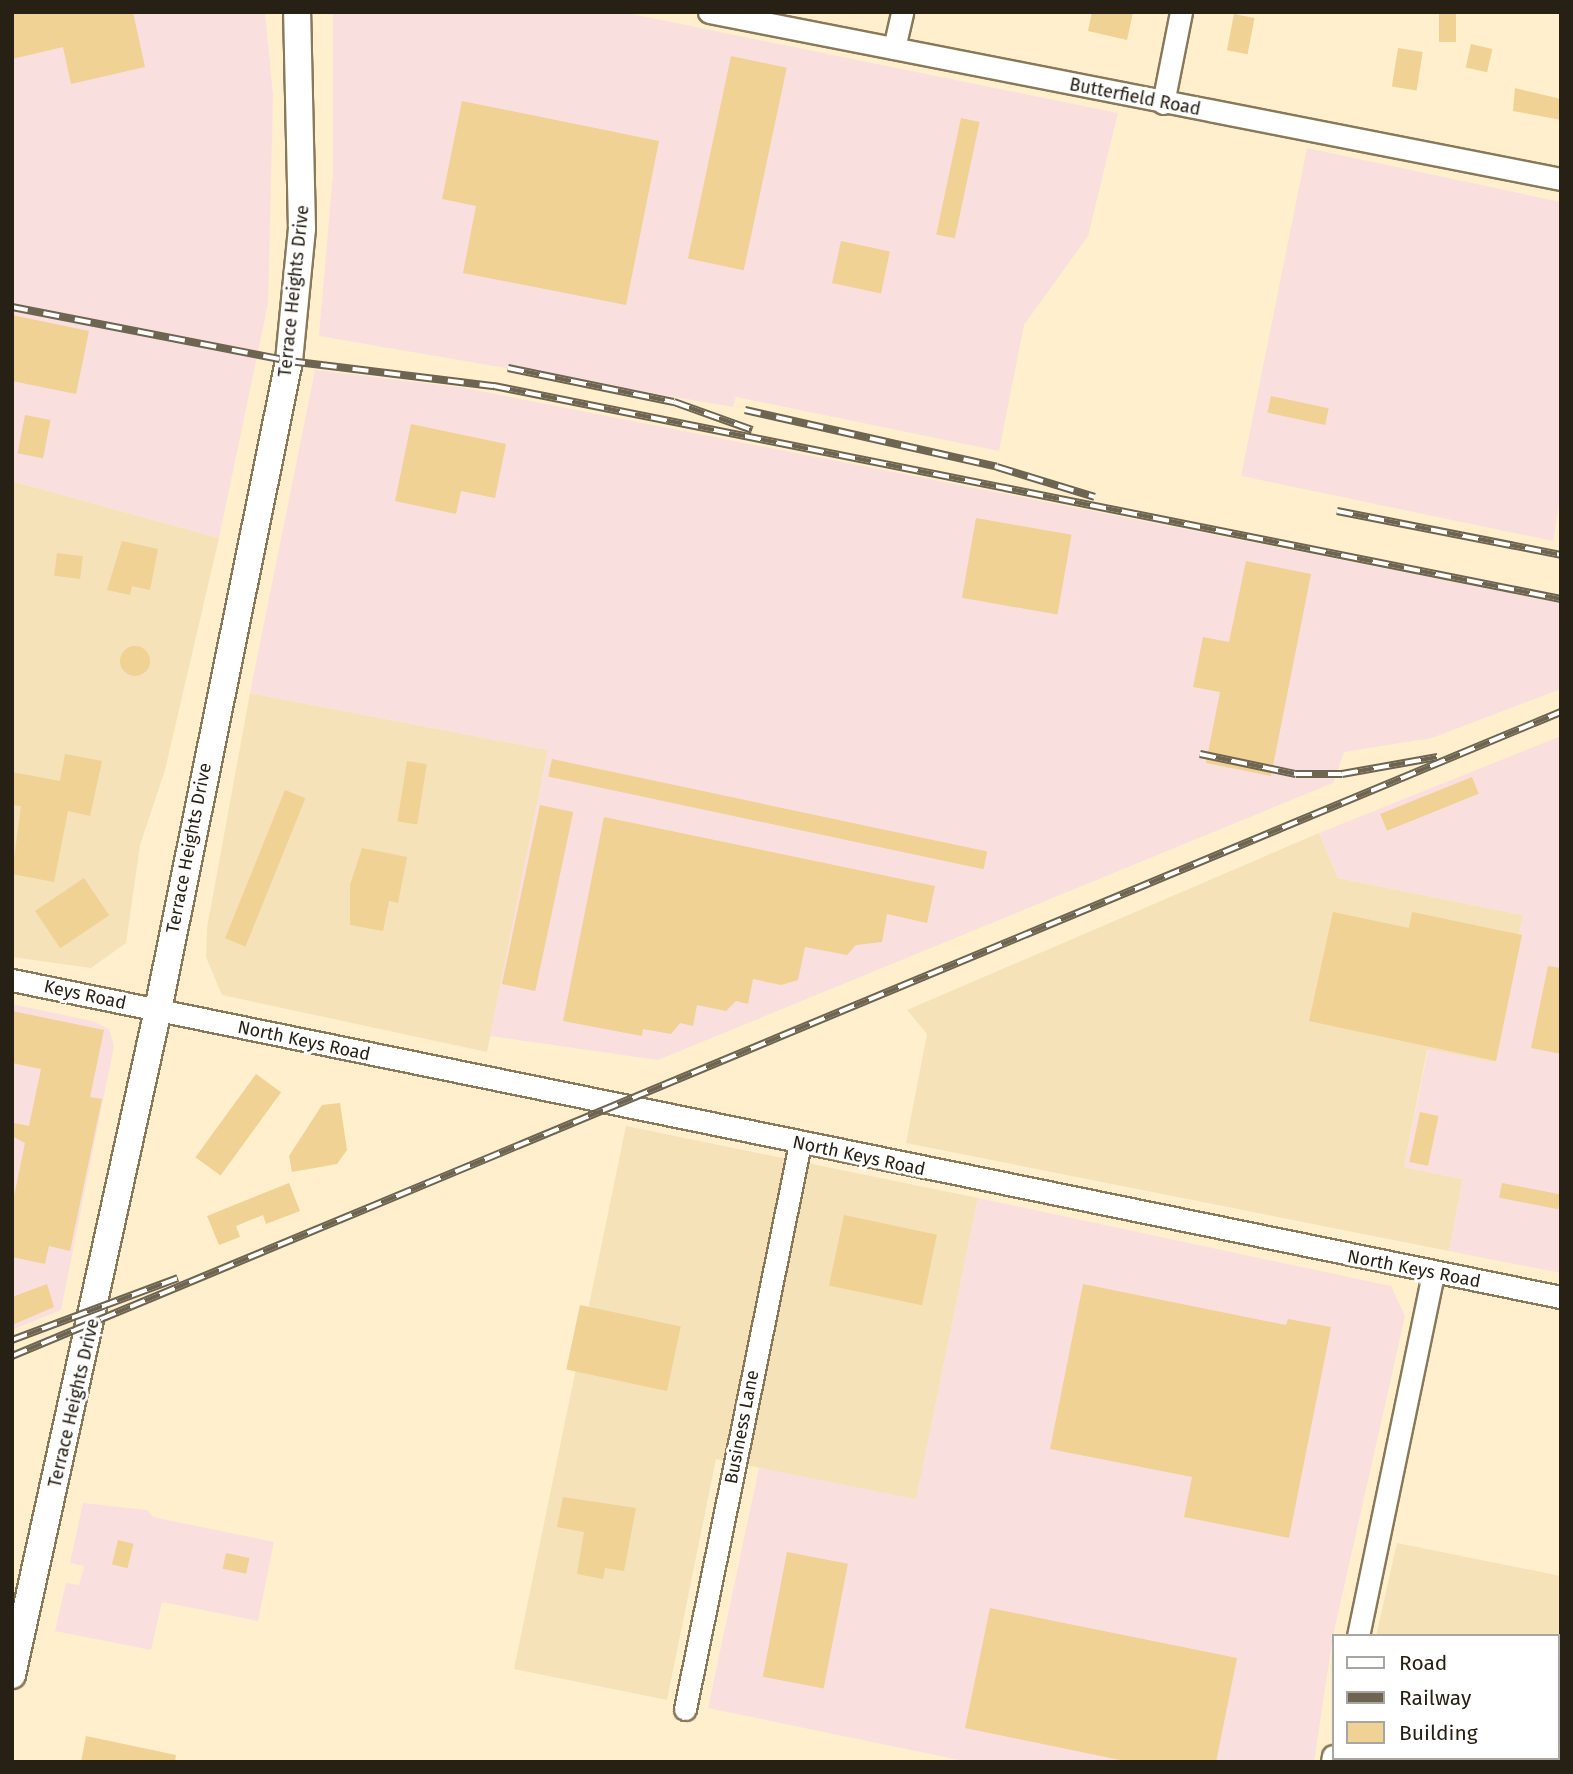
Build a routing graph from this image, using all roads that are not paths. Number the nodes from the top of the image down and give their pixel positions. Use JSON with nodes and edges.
{"nodes":[{"id":1,"x":297,"y":12,"type":"edge"},
{"id":2,"x":709,"y":12,"type":"edge"},
{"id":3,"x":902,"y":12,"type":"edge"},
{"id":4,"x":1181,"y":12,"type":"edge"},
{"id":5,"x":894,"y":48,"type":"junction"},
{"id":6,"x":1163,"y":103,"type":"junction"},
{"id":7,"x":1561,"y":179,"type":"edge"},
{"id":8,"x":12,"y":980,"type":"edge"},
{"id":9,"x":158,"y":1010,"type":"junction"},
{"id":10,"x":800,"y":1144,"type":"junction"},
{"id":11,"x":1433,"y":1274,"type":"junction"},
{"id":12,"x":1561,"y":1297,"type":"edge"},
{"id":13,"x":1358,"y":1634,"type":"edge"},
{"id":14,"x":12,"y":1675,"type":"edge"},
{"id":15,"x":685,"y":1709,"type":"dead end"}],
"edges":[{"from":1,"to":9,"type":"main road","name":"Terrace Heights Drive"},
{"from":2,"to":5,"type":"street","name":"Butterfield Road"},
{"from":3,"to":5,"type":"street"},
{"from":4,"to":6,"type":"street"},
{"from":5,"to":6,"type":"street","name":"Butterfield Road"},
{"from":6,"to":7,"type":"street","name":"Butterfield Road"},
{"from":8,"to":9,"type":"street","name":"Keys Road"},
{"from":9,"to":10,"type":"street","name":"North Keys Road"},
{"from":9,"to":14,"type":"main road","name":"Terrace Heights Drive"},
{"from":10,"to":11,"type":"street","name":"North Keys Road"},
{"from":10,"to":15,"type":"street","name":"Business Lane"},
{"from":11,"to":12,"type":"street","name":"North Keys Road"},
{"from":11,"to":13,"type":"street"}]}
